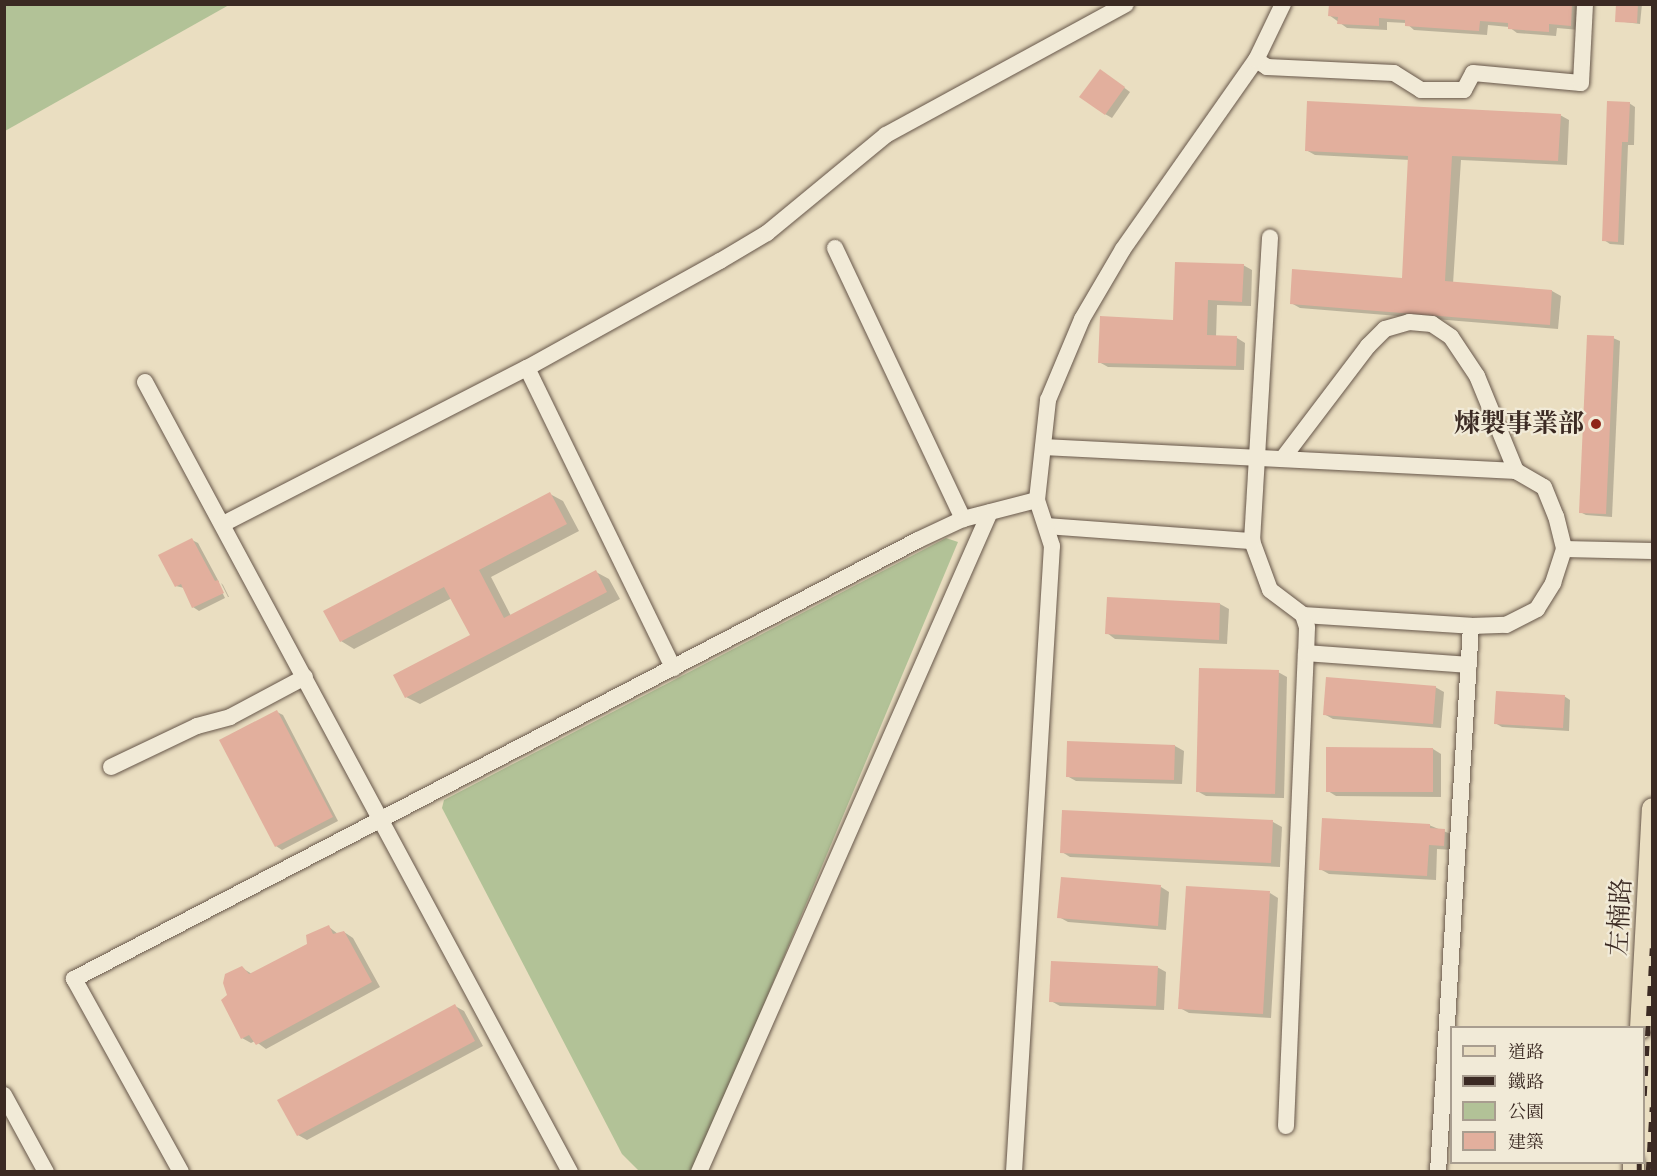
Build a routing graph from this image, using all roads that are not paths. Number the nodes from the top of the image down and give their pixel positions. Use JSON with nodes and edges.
{"nodes":[{"id":1,"x":1126,"y":4,"type":"edge"},
{"id":2,"x":1283,"y":4,"type":"edge"},
{"id":3,"x":1585,"y":4,"type":"edge"},
{"id":4,"x":1256,"y":60,"type":"junction"},
{"id":5,"x":1270,"y":238,"type":"dead end"},
{"id":6,"x":835,"y":248,"type":"dead end"},
{"id":7,"x":527,"y":368,"type":"junction"},
{"id":8,"x":145,"y":382,"type":"dead end"},
{"id":9,"x":1043,"y":447,"type":"junction"},
{"id":10,"x":1258,"y":457,"type":"junction"},
{"id":11,"x":1283,"y":458,"type":"junction"},
{"id":12,"x":1516,"y":471,"type":"junction"},
{"id":13,"x":1037,"y":500,"type":"junction"},
{"id":14,"x":990,"y":512,"type":"junction"},
{"id":15,"x":963,"y":519,"type":"junction"},
{"id":16,"x":223,"y":524,"type":"junction"},
{"id":17,"x":1047,"y":526,"type":"junction"},
{"id":18,"x":1252,"y":541,"type":"junction"},
{"id":19,"x":1564,"y":549,"type":"junction"},
{"id":20,"x":1653,"y":551,"type":"edge"},
{"id":21,"x":1303,"y":615,"type":"junction"},
{"id":22,"x":1471,"y":626,"type":"junction"},
{"id":23,"x":1306,"y":653,"type":"junction"},
{"id":24,"x":1469,"y":665,"type":"junction"},
{"id":25,"x":673,"y":669,"type":"junction"},
{"id":26,"x":305,"y":677,"type":"junction"},
{"id":27,"x":111,"y":767,"type":"dead end"},
{"id":28,"x":1653,"y":808,"type":"edge"},
{"id":29,"x":381,"y":819,"type":"junction"},
{"id":30,"x":1640,"y":1026,"type":"edge"},
{"id":31,"x":4,"y":1095,"type":"edge"},
{"id":32,"x":1286,"y":1126,"type":"dead end"},
{"id":33,"x":46,"y":1172,"type":"edge"},
{"id":34,"x":181,"y":1172,"type":"edge"},
{"id":35,"x":570,"y":1172,"type":"edge"},
{"id":36,"x":699,"y":1172,"type":"edge"},
{"id":37,"x":1014,"y":1172,"type":"edge"},
{"id":38,"x":1438,"y":1172,"type":"edge"}],
"edges":[{"from":1,"to":7,"type":"lane"},
{"from":2,"to":4,"type":"lane"},
{"from":3,"to":4,"type":"lane"},
{"from":4,"to":9,"type":"lane"},
{"from":5,"to":10,"type":"lane"},
{"from":6,"to":15,"type":"lane"},
{"from":7,"to":16,"type":"lane"},
{"from":7,"to":25,"type":"lane"},
{"from":8,"to":16,"type":"lane"},
{"from":9,"to":10,"type":"lane"},
{"from":9,"to":13,"type":"lane"},
{"from":10,"to":11,"type":"lane"},
{"from":10,"to":18,"type":"lane"},
{"from":11,"to":12,"type":"lane"},
{"from":11,"to":12,"type":"lane"},
{"from":12,"to":19,"type":"lane"},
{"from":13,"to":14,"type":"lane"},
{"from":13,"to":17,"type":"lane"},
{"from":14,"to":15,"type":"lane"},
{"from":14,"to":36,"type":"lane"},
{"from":15,"to":25,"type":"lane"},
{"from":16,"to":26,"type":"lane"},
{"from":17,"to":18,"type":"lane"},
{"from":17,"to":37,"type":"lane"},
{"from":18,"to":21,"type":"lane"},
{"from":19,"to":20,"type":"lane"},
{"from":19,"to":22,"type":"lane"},
{"from":21,"to":22,"type":"lane"},
{"from":21,"to":23,"type":"lane"},
{"from":22,"to":24,"type":"lane"},
{"from":23,"to":24,"type":"lane"},
{"from":23,"to":32,"type":"lane"},
{"from":24,"to":38,"type":"lane"},
{"from":25,"to":29,"type":"lane"},
{"from":26,"to":27,"type":"lane"},
{"from":26,"to":29,"type":"lane"},
{"from":28,"to":30,"type":"main road","name":"左楠路"},
{"from":29,"to":34,"type":"lane"},
{"from":29,"to":35,"type":"lane"},
{"from":31,"to":33,"type":"lane"}]}
